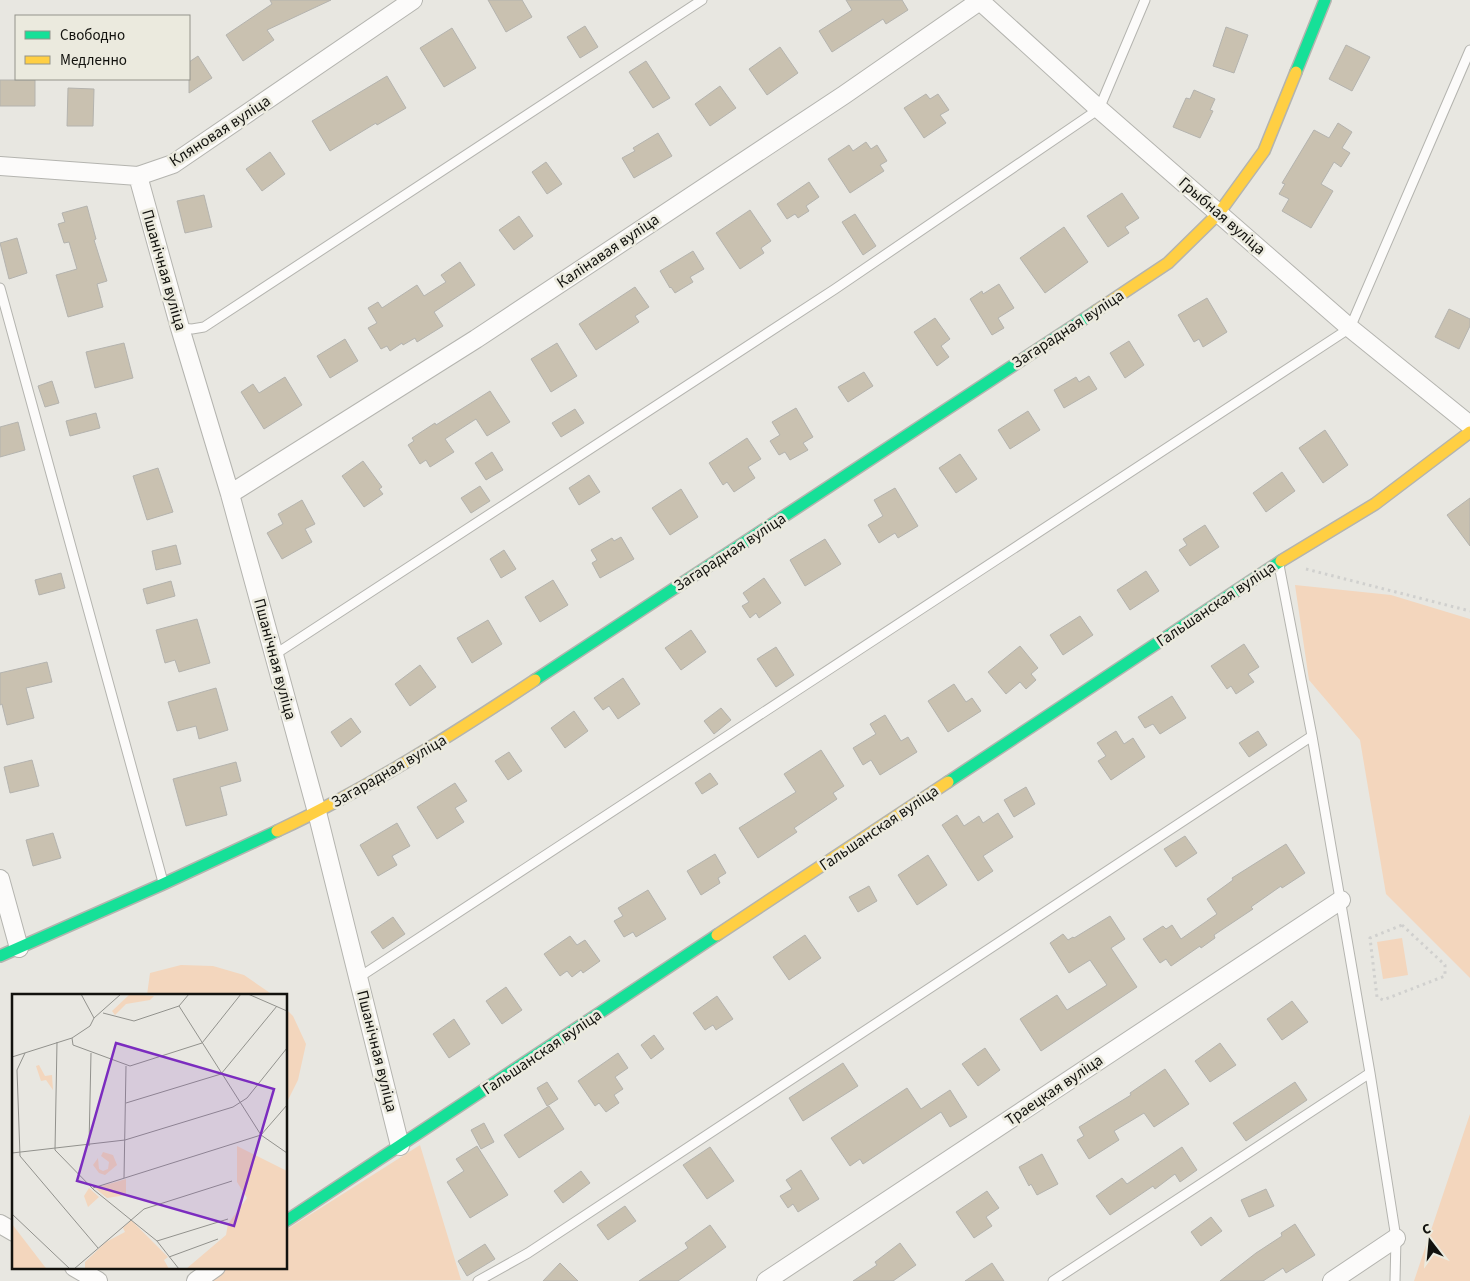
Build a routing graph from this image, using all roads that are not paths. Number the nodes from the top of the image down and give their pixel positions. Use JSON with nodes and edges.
{"nodes":[{"id":1,"x":413,"y":0,"type":"edge"},
{"id":2,"x":702,"y":0,"type":"edge"},
{"id":3,"x":980,"y":0,"type":"edge"},
{"id":4,"x":1145,"y":0,"type":"edge"},
{"id":5,"x":1325,"y":0,"type":"edge"},
{"id":6,"x":1470,"y":50,"type":"edge"},
{"id":7,"x":1099,"y":110,"type":"junction"},
{"id":8,"x":0,"y":166,"type":"edge"},
{"id":9,"x":138,"y":176,"type":"junction"},
{"id":10,"x":1219,"y":213,"type":"junction"},
{"id":11,"x":0,"y":288,"type":"edge"},
{"id":12,"x":180,"y":328,"type":"junction"},
{"id":13,"x":1350,"y":328,"type":"junction"},
{"id":14,"x":1470,"y":425,"type":"edge"},
{"id":15,"x":1470,"y":432,"type":"edge"},
{"id":16,"x":230,"y":494,"type":"junction"},
{"id":17,"x":1278,"y":563,"type":"junction"},
{"id":18,"x":274,"y":655,"type":"junction"},
{"id":19,"x":1312,"y":736,"type":"junction"},
{"id":20,"x":317,"y":812,"type":"junction"},
{"id":21,"x":0,"y":879,"type":"edge"},
{"id":22,"x":163,"y":884,"type":"junction"},
{"id":23,"x":1341,"y":900,"type":"junction"},
{"id":24,"x":19,"y":948,"type":"junction"},
{"id":25,"x":0,"y":956,"type":"edge"},
{"id":26,"x":358,"y":978,"type":"junction"},
{"id":27,"x":1370,"y":1073,"type":"junction"},
{"id":28,"x":400,"y":1146,"type":"junction"},
{"id":29,"x":288,"y":1220,"type":"edge"},
{"id":30,"x":0,"y":1224,"type":"edge"},
{"id":31,"x":12,"y":1231,"type":"edge"},
{"id":32,"x":1396,"y":1238,"type":"junction"},
{"id":33,"x":76,"y":1268,"type":"edge"},
{"id":34,"x":215,"y":1268,"type":"edge"},
{"id":35,"x":98,"y":1281,"type":"edge"},
{"id":36,"x":196,"y":1281,"type":"edge"},
{"id":37,"x":478,"y":1281,"type":"edge"},
{"id":38,"x":766,"y":1281,"type":"edge"},
{"id":39,"x":1053,"y":1281,"type":"edge"},
{"id":40,"x":1332,"y":1281,"type":"edge"},
{"id":41,"x":1395,"y":1281,"type":"edge"}],
"edges":[{"from":1,"to":9,"type":"street","name":"Кляновая вуліца"},
{"from":2,"to":12,"type":"lane"},
{"from":3,"to":7,"type":"street","name":"Грыбная вуліца"},
{"from":3,"to":16,"type":"street","name":"Калінавая вуліца"},
{"from":4,"to":7,"type":"lane"},
{"from":5,"to":10,"type":"street","name":"Загарадная вуліца"},
{"from":6,"to":13,"type":"lane"},
{"from":7,"to":10,"type":"street","name":"Грыбная вуліца"},
{"from":7,"to":18,"type":"lane"},
{"from":8,"to":9,"type":"street","name":"Кляновая вуліца"},
{"from":9,"to":12,"type":"street","name":"Пшанічная вуліца"},
{"from":10,"to":13,"type":"street","name":"Грыбная вуліца"},
{"from":10,"to":20,"type":"street","name":"Загарадная вуліца"},
{"from":11,"to":22,"type":"lane"},
{"from":12,"to":16,"type":"street","name":"Пшанічная вуліца"},
{"from":13,"to":14,"type":"street","name":"Грыбная вуліца"},
{"from":13,"to":26,"type":"lane"},
{"from":15,"to":17,"type":"street","name":"Гальшанская вуліца"},
{"from":16,"to":18,"type":"street","name":"Пшанічная вуліца"},
{"from":17,"to":19,"type":"lane"},
{"from":17,"to":28,"type":"street","name":"Гальшанская вуліца"},
{"from":18,"to":20,"type":"street","name":"Пшанічная вуліца"},
{"from":19,"to":23,"type":"lane"},
{"from":19,"to":37,"type":"lane"},
{"from":20,"to":22,"type":"street","name":"Загарадная вуліца"},
{"from":20,"to":26,"type":"street","name":"Пшанічная вуліца"},
{"from":21,"to":24,"type":"street"},
{"from":22,"to":24,"type":"street","name":"Загарадная вуліца"},
{"from":23,"to":27,"type":"lane"},
{"from":23,"to":38,"type":"street","name":"Траецкая вуліца"},
{"from":24,"to":25,"type":"street","name":"Загарадная вуліца"},
{"from":26,"to":28,"type":"street","name":"Пшанічная вуліца"},
{"from":27,"to":32,"type":"lane"},
{"from":27,"to":39,"type":"lane"},
{"from":28,"to":29,"type":"street","name":"Гальшанская вуліца"},
{"from":30,"to":31,"type":"street"},
{"from":32,"to":40,"type":"street"},
{"from":32,"to":41,"type":"lane"},
{"from":33,"to":35,"type":"street"},
{"from":34,"to":36,"type":"street"}]}
